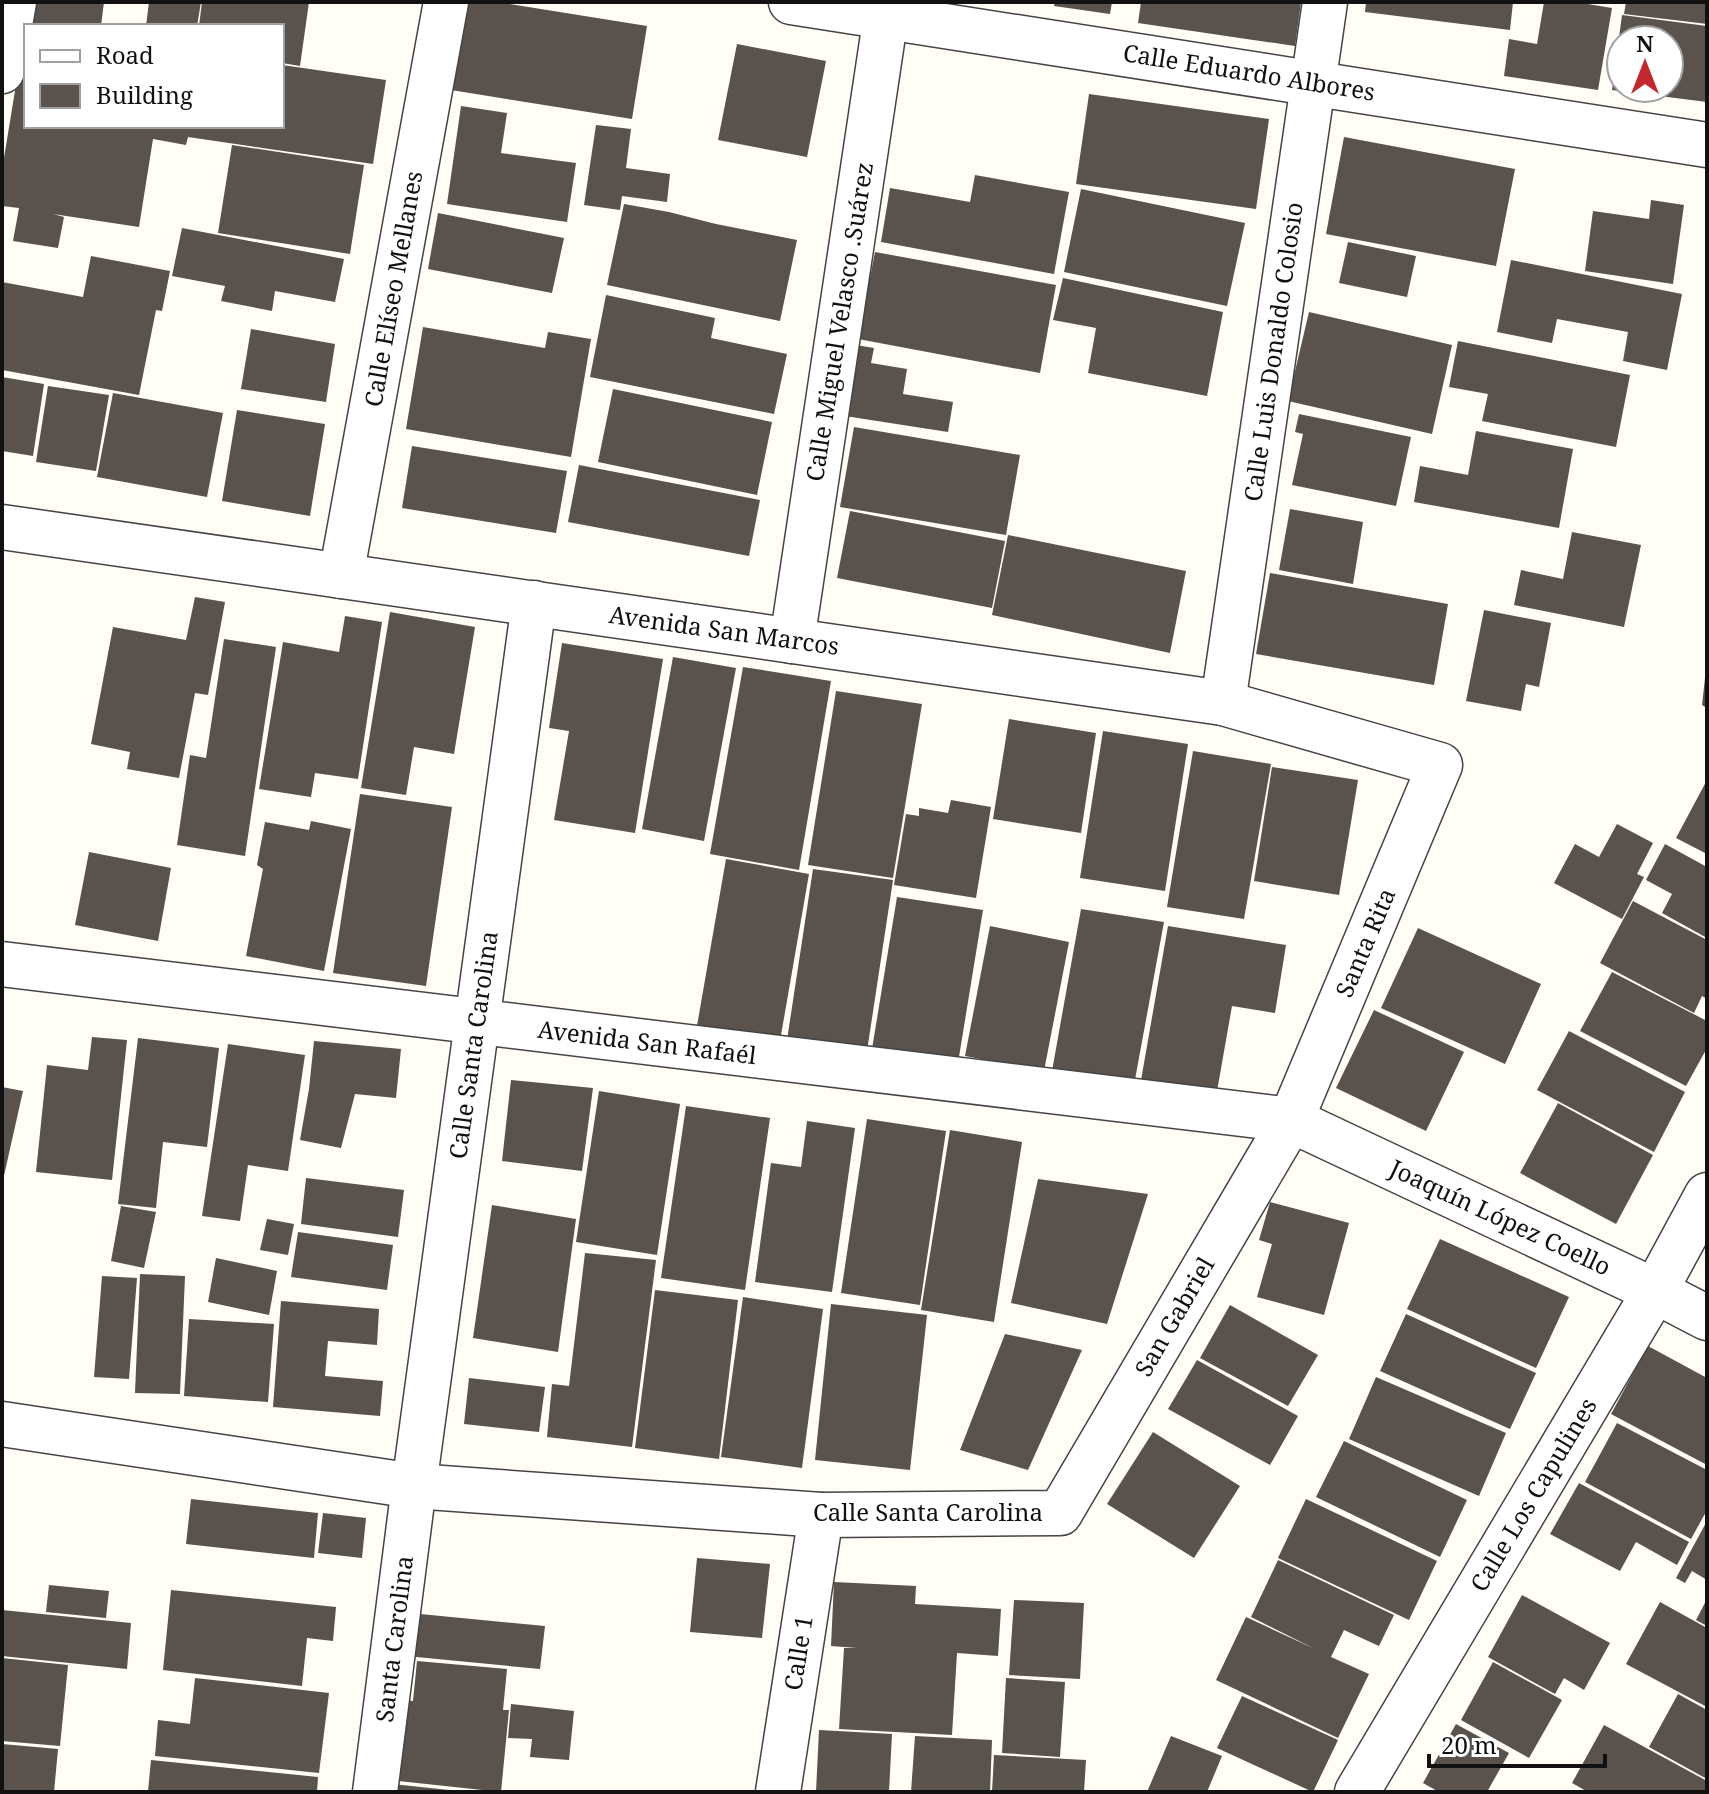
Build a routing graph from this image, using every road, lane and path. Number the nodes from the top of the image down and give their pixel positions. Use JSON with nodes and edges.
{"nodes":[{"id":1,"x":14,"y":2,"type":"edge"},
{"id":2,"x":446,"y":2,"type":"edge"},
{"id":3,"x":791,"y":2,"type":"edge"},
{"id":4,"x":1325,"y":2,"type":"edge"},
{"id":5,"x":887,"y":10,"type":"edge"},
{"id":6,"x":2,"y":71,"type":"edge"},
{"id":7,"x":1314,"y":83,"type":"junction"},
{"id":8,"x":1707,"y":145,"type":"edge"},
{"id":9,"x":2,"y":527,"type":"edge"},
{"id":10,"x":341,"y":576,"type":"junction"},
{"id":11,"x":534,"y":603,"type":"junction"},
{"id":12,"x":792,"y":641,"type":"junction"},
{"id":13,"x":1223,"y":703,"type":"junction"},
{"id":14,"x":1440,"y":765,"type":"joint"},
{"id":15,"x":2,"y":964,"type":"edge"},
{"id":16,"x":477,"y":1022,"type":"junction"},
{"id":17,"x":1291,"y":1120,"type":"junction"},
{"id":18,"x":1707,"y":1195,"type":"edge"},
{"id":19,"x":1655,"y":1291,"type":"junction"},
{"id":20,"x":1707,"y":1318,"type":"edge"},
{"id":21,"x":2,"y":1424,"type":"edge"},
{"id":22,"x":414,"y":1486,"type":"junction"},
{"id":23,"x":1060,"y":1513,"type":"joint"},
{"id":24,"x":821,"y":1515,"type":"junction"},
{"id":25,"x":375,"y":1792,"type":"edge"},
{"id":26,"x":778,"y":1792,"type":"edge"},
{"id":27,"x":1357,"y":1792,"type":"edge"}],
"edges":[{"from":1,"to":6,"type":"street"},
{"from":2,"to":10,"type":"street","name":"Calle Elíseo Mellanes"},
{"from":3,"to":5,"type":"street","name":"Calle Eduardo Albores"},
{"from":4,"to":7,"type":"street","name":"Calle Luis Donaldo Colosio"},
{"from":5,"to":7,"type":"street","name":"Calle Eduardo Albores"},
{"from":5,"to":12,"type":"street","name":"Calle Miguel Velasco .Suárez"},
{"from":7,"to":8,"type":"street","name":"Calle Eduardo Albores"},
{"from":7,"to":13,"type":"street","name":"Calle Luis Donaldo Colosio"},
{"from":9,"to":10,"type":"street","name":"Avenida San Marcos"},
{"from":10,"to":11,"type":"street","name":"Avenida San Marcos"},
{"from":11,"to":12,"type":"street","name":"Avenida San Marcos"},
{"from":11,"to":16,"type":"street","name":"Calle Santa Carolina"},
{"from":12,"to":13,"type":"street","name":"Avenida San Marcos"},
{"from":13,"to":14,"type":"street","name":"Avenida San Marcos"},
{"from":14,"to":17,"type":"street","name":"Santa Rita"},
{"from":15,"to":16,"type":"street","name":"Avenida San Rafaél"},
{"from":16,"to":17,"type":"street","name":"Avenida San Rafaél"},
{"from":16,"to":22,"type":"street","name":"Calle Santa Carolina"},
{"from":17,"to":19,"type":"street","name":"Joaquín López Coello"},
{"from":17,"to":23,"type":"street","name":"San Gabriel"},
{"from":18,"to":19,"type":"street","name":"Calle Los Capulines"},
{"from":19,"to":20,"type":"street","name":"Joaquín López Coello"},
{"from":19,"to":27,"type":"street","name":"Calle Los Capulines"},
{"from":21,"to":22,"type":"street","name":"Calle Santa Carolina"},
{"from":22,"to":24,"type":"street","name":"Calle Santa Carolina"},
{"from":22,"to":25,"type":"street","name":"Santa Carolina"},
{"from":23,"to":24,"type":"street","name":"Calle Santa Carolina"},
{"from":24,"to":26,"type":"street","name":"Calle 1"}]}
